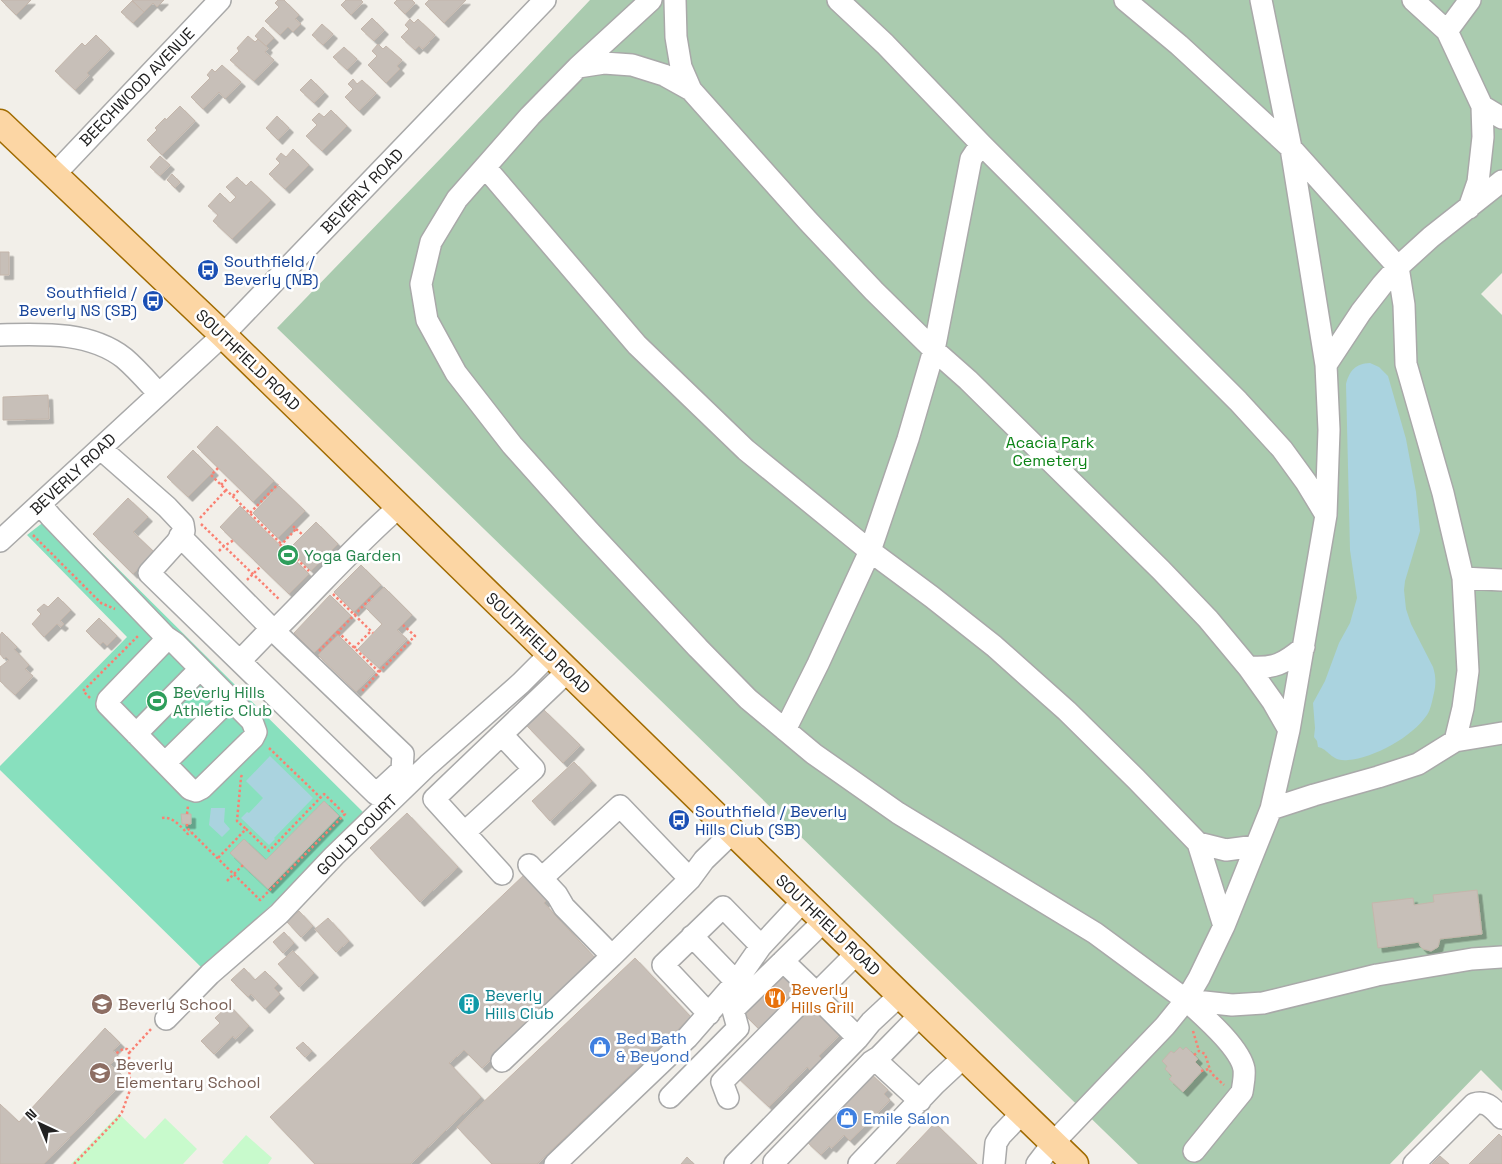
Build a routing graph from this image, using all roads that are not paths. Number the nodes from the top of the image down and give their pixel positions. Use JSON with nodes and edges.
{"nodes":[{"id":1,"x":220,"y":0,"type":"edge"},
{"id":2,"x":651,"y":0,"type":"edge"},
{"id":3,"x":675,"y":0,"type":"edge"},
{"id":4,"x":838,"y":0,"type":"edge"},
{"id":5,"x":1125,"y":0,"type":"edge"},
{"id":6,"x":1261,"y":0,"type":"edge"},
{"id":7,"x":1413,"y":0,"type":"edge"},
{"id":8,"x":1470,"y":0,"type":"edge"},
{"id":9,"x":533,"y":4,"type":"edge"},
{"id":10,"x":1447,"y":31,"type":"junction"},
{"id":11,"x":578,"y":67,"type":"junction"},
{"id":12,"x":691,"y":90,"type":"junction"},
{"id":13,"x":1482,"y":106,"type":"junction"},
{"id":14,"x":1502,"y":118,"type":"edge"},
{"id":15,"x":0,"y":123,"type":"edge"},
{"id":16,"x":981,"y":144,"type":"junction"},
{"id":17,"x":1291,"y":148,"type":"junction"},
{"id":18,"x":485,"y":168,"type":"junction"},
{"id":19,"x":54,"y":175,"type":"junction"},
{"id":20,"x":1502,"y":181,"type":"edge"},
{"id":21,"x":1469,"y":208,"type":"junction"},
{"id":22,"x":1398,"y":267,"type":"junction"},
{"id":23,"x":0,"y":335,"type":"edge"},
{"id":24,"x":223,"y":335,"type":"junction"},
{"id":25,"x":934,"y":350,"type":"junction"},
{"id":26,"x":1326,"y":365,"type":"junction"},
{"id":27,"x":159,"y":394,"type":"junction"},
{"id":28,"x":101,"y":448,"type":"junction"},
{"id":29,"x":40,"y":504,"type":"junction"},
{"id":30,"x":399,"y":507,"type":"junction"},
{"id":31,"x":1326,"y":515,"type":"junction"},
{"id":32,"x":180,"y":536,"type":"junction"},
{"id":33,"x":0,"y":541,"type":"edge"},
{"id":34,"x":870,"y":551,"type":"junction"},
{"id":35,"x":1463,"y":578,"type":"junction"},
{"id":36,"x":1502,"y":580,"type":"edge"},
{"id":37,"x":274,"y":631,"type":"junction"},
{"id":38,"x":166,"y":637,"type":"junction"},
{"id":39,"x":1304,"y":647,"type":"junction"},
{"id":40,"x":240,"y":661,"type":"junction"},
{"id":41,"x":559,"y":662,"type":"junction"},
{"id":42,"x":1248,"y":667,"type":"junction"},
{"id":43,"x":200,"y":669,"type":"junction"},
{"id":44,"x":230,"y":699,"type":"junction"},
{"id":45,"x":785,"y":730,"type":"junction"},
{"id":46,"x":1289,"y":730,"type":"junction"},
{"id":47,"x":1502,"y":733,"type":"edge"},
{"id":48,"x":136,"y":734,"type":"junction"},
{"id":49,"x":502,"y":735,"type":"junction"},
{"id":50,"x":1455,"y":741,"type":"junction"},
{"id":51,"x":165,"y":763,"type":"junction"},
{"id":52,"x":1271,"y":809,"type":"junction"},
{"id":53,"x":465,"y":832,"type":"junction"},
{"id":54,"x":733,"y":832,"type":"junction"},
{"id":55,"x":1198,"y":843,"type":"junction"},
{"id":56,"x":1256,"y":846,"type":"junction"},
{"id":57,"x":502,"y":874,"type":"dead end"},
{"id":58,"x":690,"y":879,"type":"junction"},
{"id":59,"x":804,"y":901,"type":"junction"},
{"id":60,"x":824,"y":921,"type":"junction"},
{"id":61,"x":1224,"y":926,"type":"junction"},
{"id":62,"x":692,"y":936,"type":"junction"},
{"id":63,"x":761,"y":946,"type":"junction"},
{"id":64,"x":857,"y":954,"type":"junction"},
{"id":65,"x":612,"y":956,"type":"junction"},
{"id":66,"x":1502,"y":957,"type":"edge"},
{"id":67,"x":783,"y":961,"type":"junction"},
{"id":68,"x":742,"y":988,"type":"junction"},
{"id":69,"x":900,"y":995,"type":"junction"},
{"id":70,"x":815,"y":996,"type":"junction"},
{"id":71,"x":1186,"y":1000,"type":"junction"},
{"id":72,"x":709,"y":1014,"type":"junction"},
{"id":73,"x":920,"y":1015,"type":"junction"},
{"id":74,"x":166,"y":1019,"type":"road end"},
{"id":75,"x":858,"y":1038,"type":"junction"},
{"id":76,"x":879,"y":1057,"type":"junction"},
{"id":77,"x":964,"y":1057,"type":"junction"},
{"id":78,"x":502,"y":1060,"type":"dead end"},
{"id":79,"x":670,"y":1097,"type":"dead end"},
{"id":80,"x":728,"y":1098,"type":"dead end"},
{"id":81,"x":920,"y":1101,"type":"junction"},
{"id":82,"x":1022,"y":1113,"type":"junction"},
{"id":83,"x":1502,"y":1118,"type":"edge"},
{"id":84,"x":1052,"y":1144,"type":"junction"},
{"id":85,"x":1194,"y":1151,"type":"dead end"},
{"id":86,"x":556,"y":1164,"type":"edge"},
{"id":87,"x":735,"y":1164,"type":"edge"},
{"id":88,"x":776,"y":1164,"type":"edge"},
{"id":89,"x":859,"y":1164,"type":"edge"},
{"id":90,"x":994,"y":1164,"type":"edge"},
{"id":91,"x":1037,"y":1164,"type":"edge"},
{"id":92,"x":1075,"y":1164,"type":"edge"},
{"id":93,"x":1414,"y":1164,"type":"edge"}],
"edges":[{"from":1,"to":19,"type":"street","name":"BEECHWOOD AVENUE"},
{"from":2,"to":11,"type":"street"},
{"from":3,"to":12,"type":"street"},
{"from":4,"to":16,"type":"street"},
{"from":5,"to":17,"type":"street"},
{"from":6,"to":17,"type":"street"},
{"from":7,"to":10,"type":"street"},
{"from":8,"to":10,"type":"street"},
{"from":9,"to":24,"type":"street","name":"BEVERLY ROAD"},
{"from":10,"to":13,"type":"street"},
{"from":11,"to":12,"type":"street"},
{"from":11,"to":18,"type":"street"},
{"from":12,"to":25,"type":"street"},
{"from":13,"to":14,"type":"street"},
{"from":13,"to":21,"type":"street"},
{"from":15,"to":19,"type":"main road","name":"SOUTHFIELD ROAD"},
{"from":16,"to":25,"type":"street"},
{"from":16,"to":31,"type":"street"},
{"from":17,"to":22,"type":"street"},
{"from":17,"to":26,"type":"street"},
{"from":18,"to":34,"type":"street"},
{"from":18,"to":45,"type":"street"},
{"from":19,"to":24,"type":"main road","name":"SOUTHFIELD ROAD"},
{"from":20,"to":21,"type":"street"},
{"from":21,"to":22,"type":"street"},
{"from":22,"to":26,"type":"street"},
{"from":22,"to":35,"type":"street"},
{"from":23,"to":27,"type":"street"},
{"from":24,"to":27,"type":"street","name":"BEVERLY ROAD"},
{"from":24,"to":30,"type":"main road","name":"SOUTHFIELD ROAD"},
{"from":25,"to":34,"type":"street"},
{"from":25,"to":42,"type":"street"},
{"from":26,"to":31,"type":"street"},
{"from":27,"to":28,"type":"street","name":"BEVERLY ROAD"},
{"from":28,"to":29,"type":"street","name":"BEVERLY ROAD"},
{"from":28,"to":32,"type":"street"},
{"from":29,"to":33,"type":"street","name":"BEVERLY ROAD"},
{"from":29,"to":38,"type":"street"},
{"from":30,"to":37,"type":"street"},
{"from":30,"to":41,"type":"main road","name":"SOUTHFIELD ROAD"},
{"from":31,"to":39,"type":"street"},
{"from":32,"to":37,"type":"street"},
{"from":32,"to":40,"type":"street"},
{"from":34,"to":45,"type":"street"},
{"from":34,"to":55,"type":"street"},
{"from":35,"to":36,"type":"street"},
{"from":35,"to":50,"type":"street"},
{"from":37,"to":40,"type":"street"},
{"from":37,"to":40,"type":"street"},
{"from":38,"to":43,"type":"street"},
{"from":38,"to":48,"type":"street"},
{"from":39,"to":42,"type":"street"},
{"from":39,"to":46,"type":"street"},
{"from":41,"to":49,"type":"street"},
{"from":41,"to":54,"type":"main road","name":"SOUTHFIELD ROAD"},
{"from":41,"to":74,"type":"street","name":"GOULD COURT"},
{"from":42,"to":46,"type":"street"},
{"from":43,"to":44,"type":"street"},
{"from":43,"to":48,"type":"street"},
{"from":44,"to":51,"type":"street"},
{"from":44,"to":51,"type":"street"},
{"from":45,"to":71,"type":"street"},
{"from":46,"to":52,"type":"street"},
{"from":47,"to":50,"type":"street"},
{"from":48,"to":51,"type":"street"},
{"from":49,"to":53,"type":"street"},
{"from":49,"to":53,"type":"street"},
{"from":50,"to":52,"type":"street"},
{"from":52,"to":56,"type":"street"},
{"from":53,"to":57,"type":"street"},
{"from":54,"to":58,"type":"street"},
{"from":54,"to":59,"type":"main road","name":"SOUTHFIELD ROAD"},
{"from":55,"to":56,"type":"street"},
{"from":55,"to":61,"type":"street"},
{"from":56,"to":61,"type":"street"},
{"from":58,"to":65,"type":"street"},
{"from":58,"to":65,"type":"street"},
{"from":59,"to":60,"type":"main road","name":"SOUTHFIELD ROAD"},
{"from":59,"to":63,"type":"street"},
{"from":60,"to":64,"type":"main road","name":"SOUTHFIELD ROAD"},
{"from":60,"to":67,"type":"street"},
{"from":61,"to":71,"type":"street"},
{"from":62,"to":63,"type":"street"},
{"from":62,"to":68,"type":"street"},
{"from":62,"to":72,"type":"street"},
{"from":63,"to":68,"type":"street"},
{"from":64,"to":69,"type":"main road","name":"SOUTHFIELD ROAD"},
{"from":64,"to":70,"type":"street"},
{"from":65,"to":78,"type":"street"},
{"from":66,"to":71,"type":"street"},
{"from":67,"to":68,"type":"street"},
{"from":67,"to":70,"type":"street"},
{"from":68,"to":72,"type":"street"},
{"from":68,"to":79,"type":"street"},
{"from":69,"to":73,"type":"main road","name":"SOUTHFIELD ROAD"},
{"from":69,"to":75,"type":"street"},
{"from":70,"to":75,"type":"street"},
{"from":70,"to":80,"type":"street"},
{"from":71,"to":84,"type":"street"},
{"from":71,"to":85,"type":"street"},
{"from":72,"to":86,"type":"street"},
{"from":73,"to":76,"type":"street"},
{"from":73,"to":77,"type":"main road","name":"SOUTHFIELD ROAD"},
{"from":75,"to":87,"type":"street"},
{"from":76,"to":81,"type":"street"},
{"from":76,"to":88,"type":"street"},
{"from":77,"to":81,"type":"street"},
{"from":77,"to":82,"type":"main road","name":"SOUTHFIELD ROAD"},
{"from":81,"to":89,"type":"street"},
{"from":82,"to":84,"type":"main road","name":"SOUTHFIELD ROAD"},
{"from":82,"to":90,"type":"street"},
{"from":83,"to":93,"type":"street"},
{"from":84,"to":91,"type":"street"},
{"from":84,"to":92,"type":"main road","name":"SOUTHFIELD ROAD"}]}
